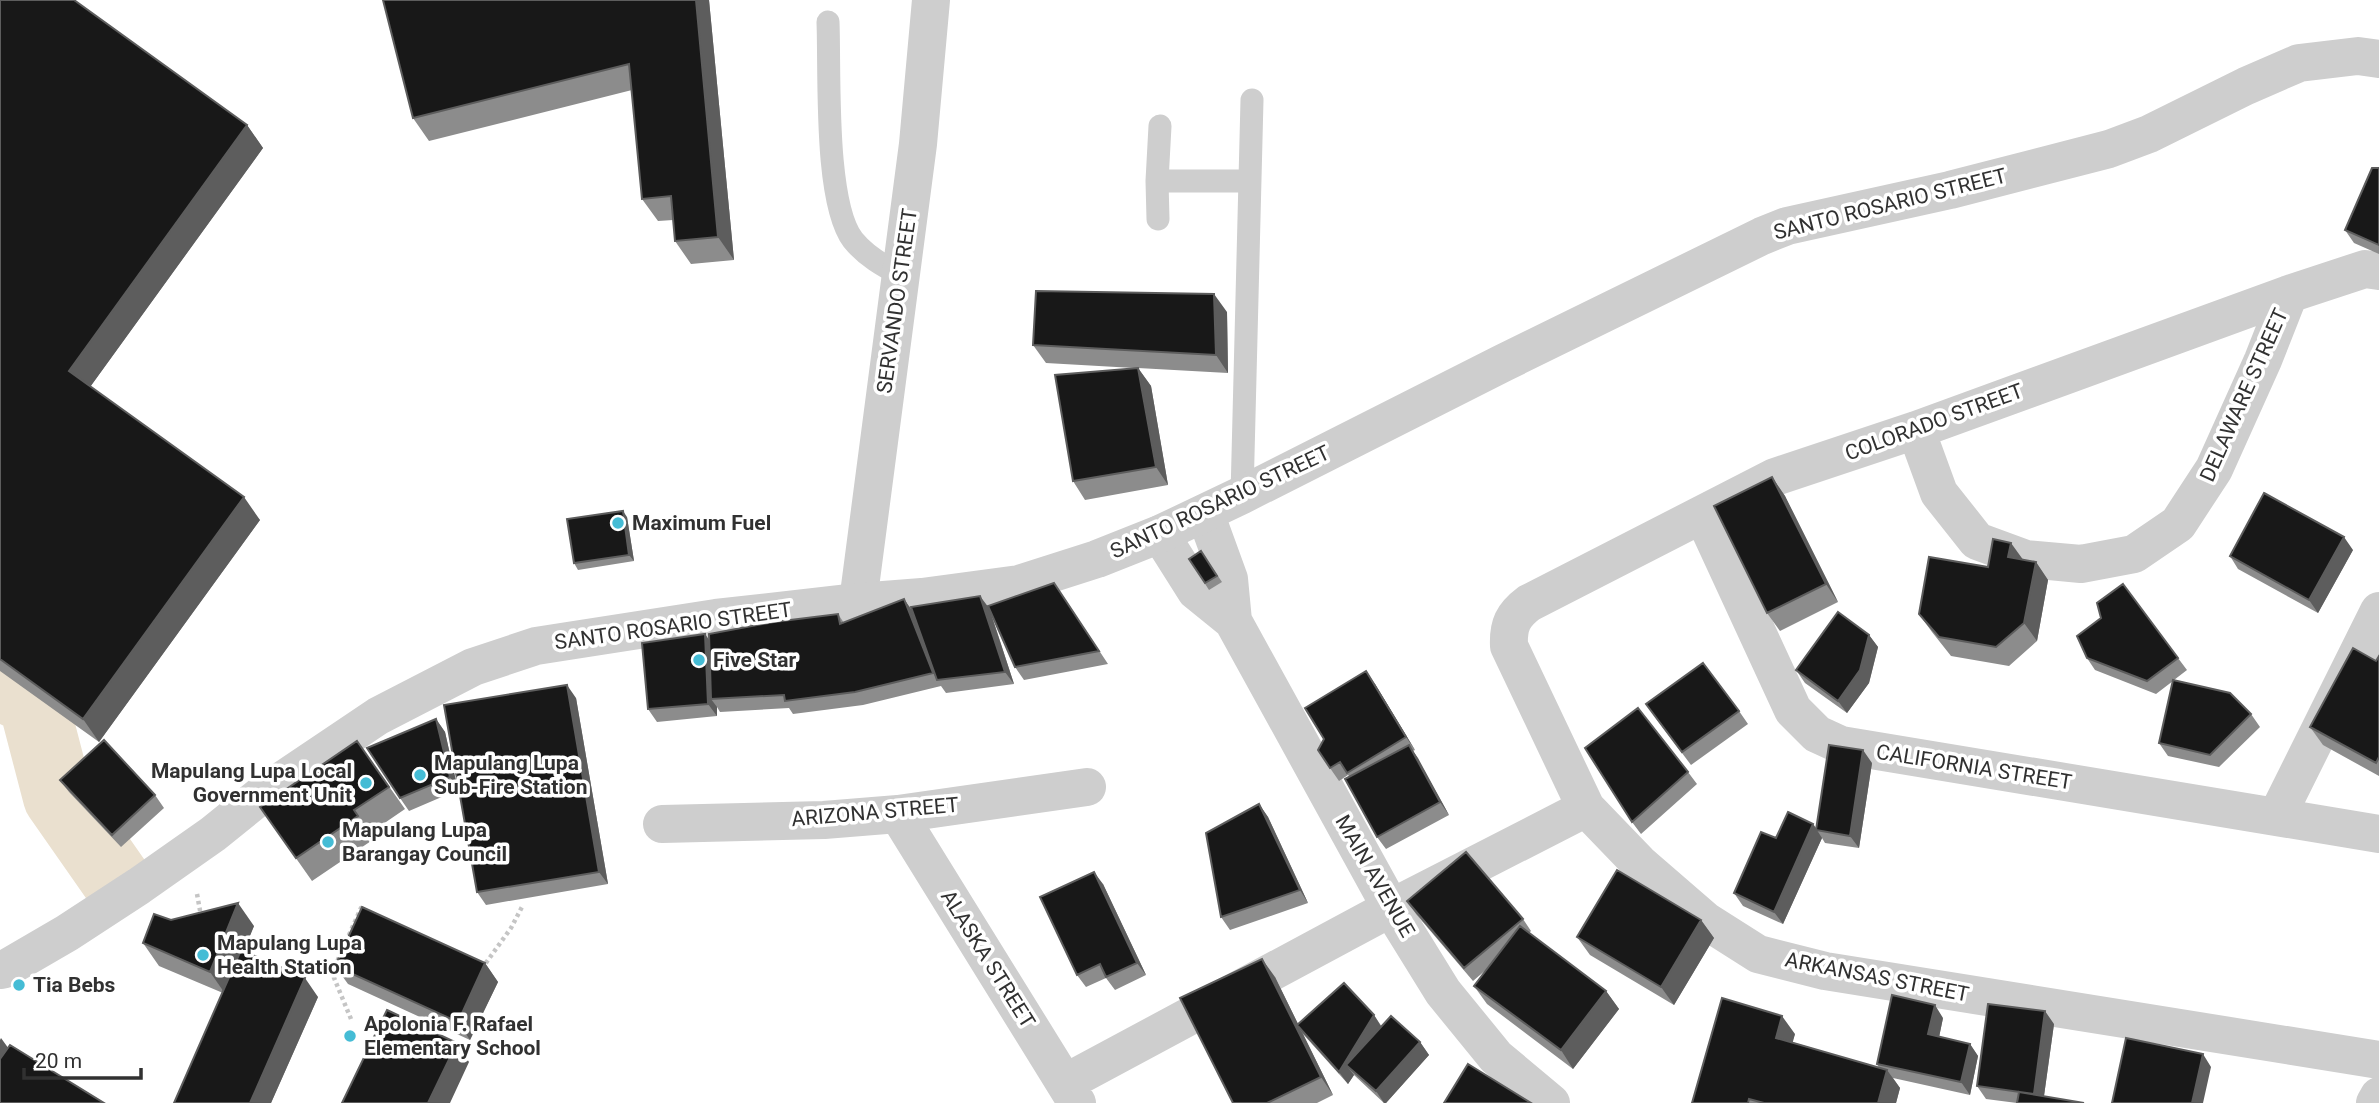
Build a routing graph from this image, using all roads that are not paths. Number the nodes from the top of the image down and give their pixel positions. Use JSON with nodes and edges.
{"nodes":[{"id":1,"x":931,"y":0,"type":"edge"},
{"id":2,"x":828,"y":22,"type":"dead end"},
{"id":3,"x":2379,"y":59,"type":"edge"},
{"id":4,"x":1252,"y":100,"type":"dead end"},
{"id":5,"x":1160,"y":126,"type":"dead end"},
{"id":6,"x":1157,"y":181,"type":"junction"},
{"id":7,"x":1250,"y":181,"type":"junction"},
{"id":8,"x":1158,"y":219,"type":"dead end"},
{"id":9,"x":2379,"y":271,"type":"edge"},
{"id":10,"x":901,"y":275,"type":"junction"},
{"id":11,"x":2289,"y":294,"type":"junction"},
{"id":12,"x":1916,"y":429,"type":"junction"},
{"id":13,"x":1242,"y":495,"type":"junction"},
{"id":14,"x":1205,"y":513,"type":"junction"},
{"id":15,"x":1703,"y":515,"type":"junction"},
{"id":16,"x":1160,"y":534,"type":"junction"},
{"id":17,"x":858,"y":602,"type":"junction"},
{"id":18,"x":2379,"y":611,"type":"edge"},
{"id":19,"x":1233,"y":621,"type":"junction"},
{"id":20,"x":1511,"y":622,"type":"joint"},
{"id":21,"x":1087,"y":787,"type":"dead end"},
{"id":22,"x":1587,"y":808,"type":"junction"},
{"id":23,"x":898,"y":814,"type":"junction"},
{"id":24,"x":2277,"y":816,"type":"junction"},
{"id":25,"x":662,"y":824,"type":"dead end"},
{"id":26,"x":2379,"y":834,"type":"edge"},
{"id":27,"x":1391,"y":908,"type":"junction"},
{"id":28,"x":0,"y":970,"type":"edge"},
{"id":29,"x":2379,"y":1060,"type":"edge"},
{"id":30,"x":1071,"y":1093,"type":"edge"},
{"id":31,"x":2379,"y":1096,"type":"edge"},
{"id":32,"x":1551,"y":1103,"type":"edge"},
{"id":33,"x":2375,"y":1103,"type":"edge"}],
"edges":[{"from":1,"to":10,"type":"street","name":"SERVANDO STREET"},
{"from":2,"to":10,"type":"lane"},
{"from":3,"to":13,"type":"street","name":"SANTO ROSARIO STREET"},
{"from":4,"to":7,"type":"lane"},
{"from":5,"to":6,"type":"lane"},
{"from":6,"to":7,"type":"lane"},
{"from":6,"to":8,"type":"lane"},
{"from":7,"to":13,"type":"lane"},
{"from":9,"to":11,"type":"street","name":"COLORADO STREET"},
{"from":10,"to":17,"type":"street","name":"SERVANDO STREET"},
{"from":11,"to":12,"type":"street","name":"COLORADO STREET"},
{"from":11,"to":12,"type":"street","name":"DELAWARE STREET"},
{"from":12,"to":15,"type":"street","name":"COLORADO STREET"},
{"from":13,"to":14,"type":"street","name":"SANTO ROSARIO STREET"},
{"from":14,"to":16,"type":"street","name":"SANTO ROSARIO STREET"},
{"from":14,"to":19,"type":"street","name":"MAIN AVENUE"},
{"from":15,"to":20,"type":"street","name":"COLORADO STREET"},
{"from":15,"to":24,"type":"street","name":"CALIFORNIA STREET"},
{"from":16,"to":17,"type":"street","name":"SANTO ROSARIO STREET"},
{"from":16,"to":19,"type":"street","name":"MAIN AVENUE"},
{"from":17,"to":28,"type":"street","name":"SANTO ROSARIO STREET"},
{"from":18,"to":24,"type":"street"},
{"from":19,"to":27,"type":"street","name":"MAIN AVENUE"},
{"from":20,"to":22,"type":"street","name":"ARKANSAS STREET"},
{"from":21,"to":23,"type":"street","name":"ARIZONA STREET"},
{"from":22,"to":27,"type":"street"},
{"from":22,"to":29,"type":"street","name":"ARKANSAS STREET"},
{"from":23,"to":25,"type":"street","name":"ARIZONA STREET"},
{"from":23,"to":30,"type":"street","name":"ALASKA STREET"},
{"from":24,"to":26,"type":"street","name":"CALIFORNIA STREET"},
{"from":27,"to":30,"type":"street"},
{"from":27,"to":32,"type":"street","name":"MAIN AVENUE"},
{"from":31,"to":33,"type":"street"}]}
